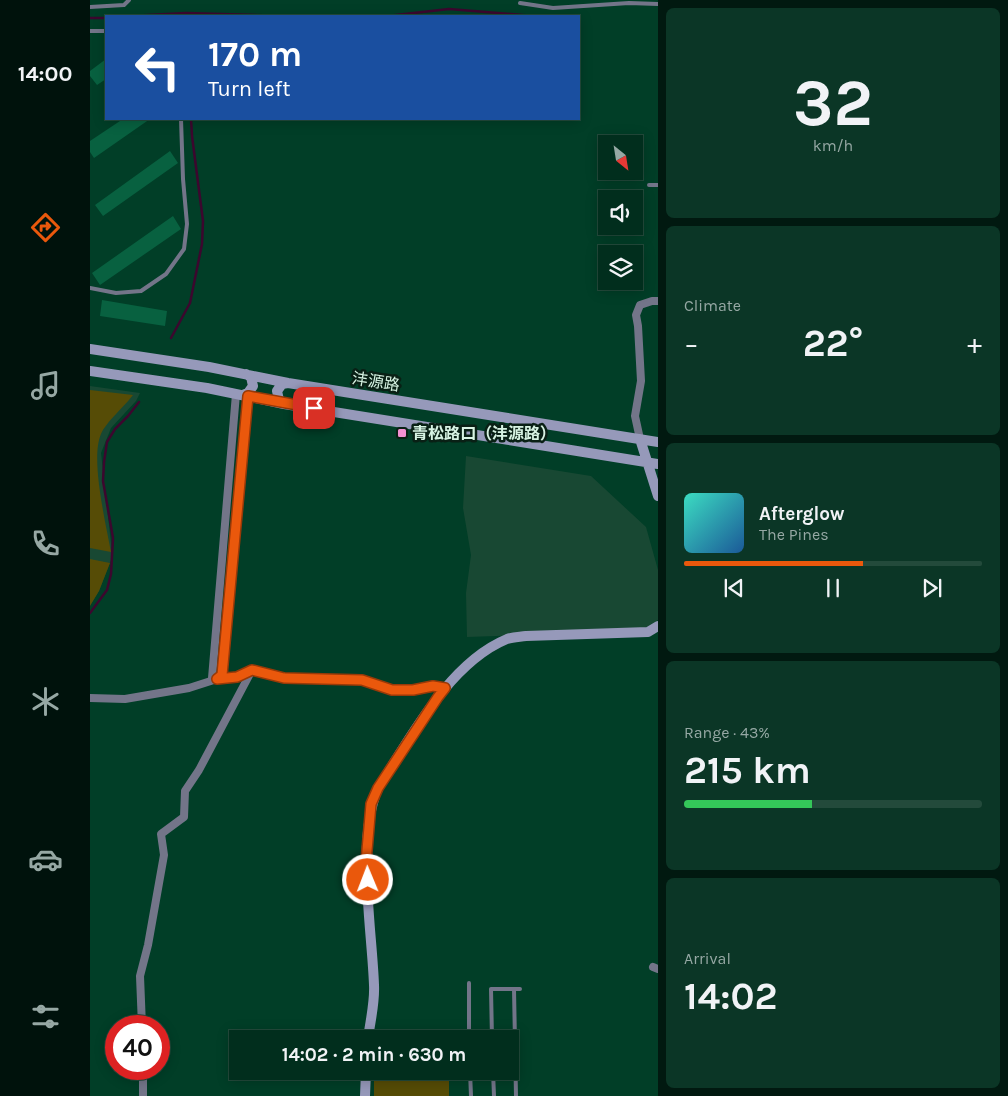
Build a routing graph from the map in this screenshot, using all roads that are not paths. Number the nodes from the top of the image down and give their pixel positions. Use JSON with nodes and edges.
{"nodes":[{"id":1,"x":129,"y":0,"type":"edge"},
{"id":2,"x":520,"y":3,"type":"dead end"},
{"id":3,"x":658,"y":4,"type":"edge"},
{"id":4,"x":90,"y":7,"type":"edge"},
{"id":5,"x":90,"y":31,"type":"edge"},
{"id":6,"x":105,"y":31,"type":"edge"},
{"id":7,"x":181,"y":120,"type":"edge"},
{"id":8,"x":658,"y":185,"type":"edge"},
{"id":9,"x":649,"y":186,"type":"dead end"},
{"id":10,"x":90,"y":288,"type":"edge"},
{"id":11,"x":658,"y":301,"type":"edge"},
{"id":12,"x":90,"y":348,"type":"edge"},
{"id":13,"x":90,"y":371,"type":"edge"},
{"id":14,"x":246,"y":374,"type":"junction"},
{"id":15,"x":288,"y":383,"type":"junction"},
{"id":16,"x":242,"y":395,"type":"junction"},
{"id":17,"x":284,"y":404,"type":"junction"},
{"id":18,"x":640,"y":440,"type":"junction"},
{"id":19,"x":658,"y":442,"type":"edge"},
{"id":20,"x":647,"y":463,"type":"junction"},
{"id":21,"x":658,"y":464,"type":"edge"},
{"id":22,"x":658,"y":496,"type":"edge"},
{"id":23,"x":658,"y":626,"type":"edge"},
{"id":24,"x":252,"y":670,"type":"junction"},
{"id":25,"x":217,"y":679,"type":"junction"},
{"id":26,"x":445,"y":688,"type":"junction"},
{"id":27,"x":90,"y":698,"type":"edge"},
{"id":28,"x":469,"y":983,"type":"dead end"},
{"id":29,"x":520,"y":989,"type":"dead end"},
{"id":30,"x":514,"y":990,"type":"junction"},
{"id":31,"x":142,"y":1015,"type":"edge"},
{"id":32,"x":369,"y":1030,"type":"edge"},
{"id":33,"x":469,"y":1030,"type":"edge"},
{"id":34,"x":492,"y":1030,"type":"edge"},
{"id":35,"x":143,"y":1080,"type":"edge"},
{"id":36,"x":367,"y":1080,"type":"edge"},
{"id":37,"x":470,"y":1080,"type":"edge"},
{"id":38,"x":494,"y":1080,"type":"edge"},
{"id":39,"x":368,"y":1094,"type":"edge"},
{"id":40,"x":142,"y":1096,"type":"edge"},
{"id":41,"x":470,"y":1096,"type":"edge"},
{"id":42,"x":494,"y":1096,"type":"edge"},
{"id":43,"x":516,"y":1096,"type":"edge"}],
"edges":[{"from":1,"to":4,"type":"lane"},
{"from":2,"to":3,"type":"lane"},
{"from":5,"to":6,"type":"lane"},
{"from":7,"to":10,"type":"lane"},
{"from":8,"to":9,"type":"lane"},
{"from":11,"to":18,"type":"street"},
{"from":12,"to":14,"type":"main road","name":"沣源路"},
{"from":13,"to":16,"type":"main road"},
{"from":14,"to":15,"type":"main road","name":"沣源路"},
{"from":14,"to":16,"type":"main road"},
{"from":15,"to":17,"type":"main road"},
{"from":15,"to":18,"type":"main road","name":"沣源路"},
{"from":16,"to":17,"type":"main road"},
{"from":16,"to":25,"type":"street"},
{"from":16,"to":25,"type":"street"},
{"from":17,"to":20,"type":"main road"},
{"from":18,"to":19,"type":"main road","name":"沣源路"},
{"from":18,"to":20,"type":"main road"},
{"from":20,"to":21,"type":"main road"},
{"from":20,"to":22,"type":"main road"},
{"from":23,"to":26,"type":"main road"},
{"from":24,"to":25,"type":"street"},
{"from":24,"to":26,"type":"street"},
{"from":24,"to":31,"type":"street"},
{"from":25,"to":27,"type":"street"},
{"from":26,"to":32,"type":"main road"},
{"from":28,"to":33,"type":"lane"},
{"from":29,"to":30,"type":"lane"},
{"from":30,"to":34,"type":"lane"},
{"from":30,"to":43,"type":"lane"},
{"from":35,"to":40,"type":"street"},
{"from":36,"to":39,"type":"main road"},
{"from":37,"to":41,"type":"lane"},
{"from":38,"to":42,"type":"lane"}]}
